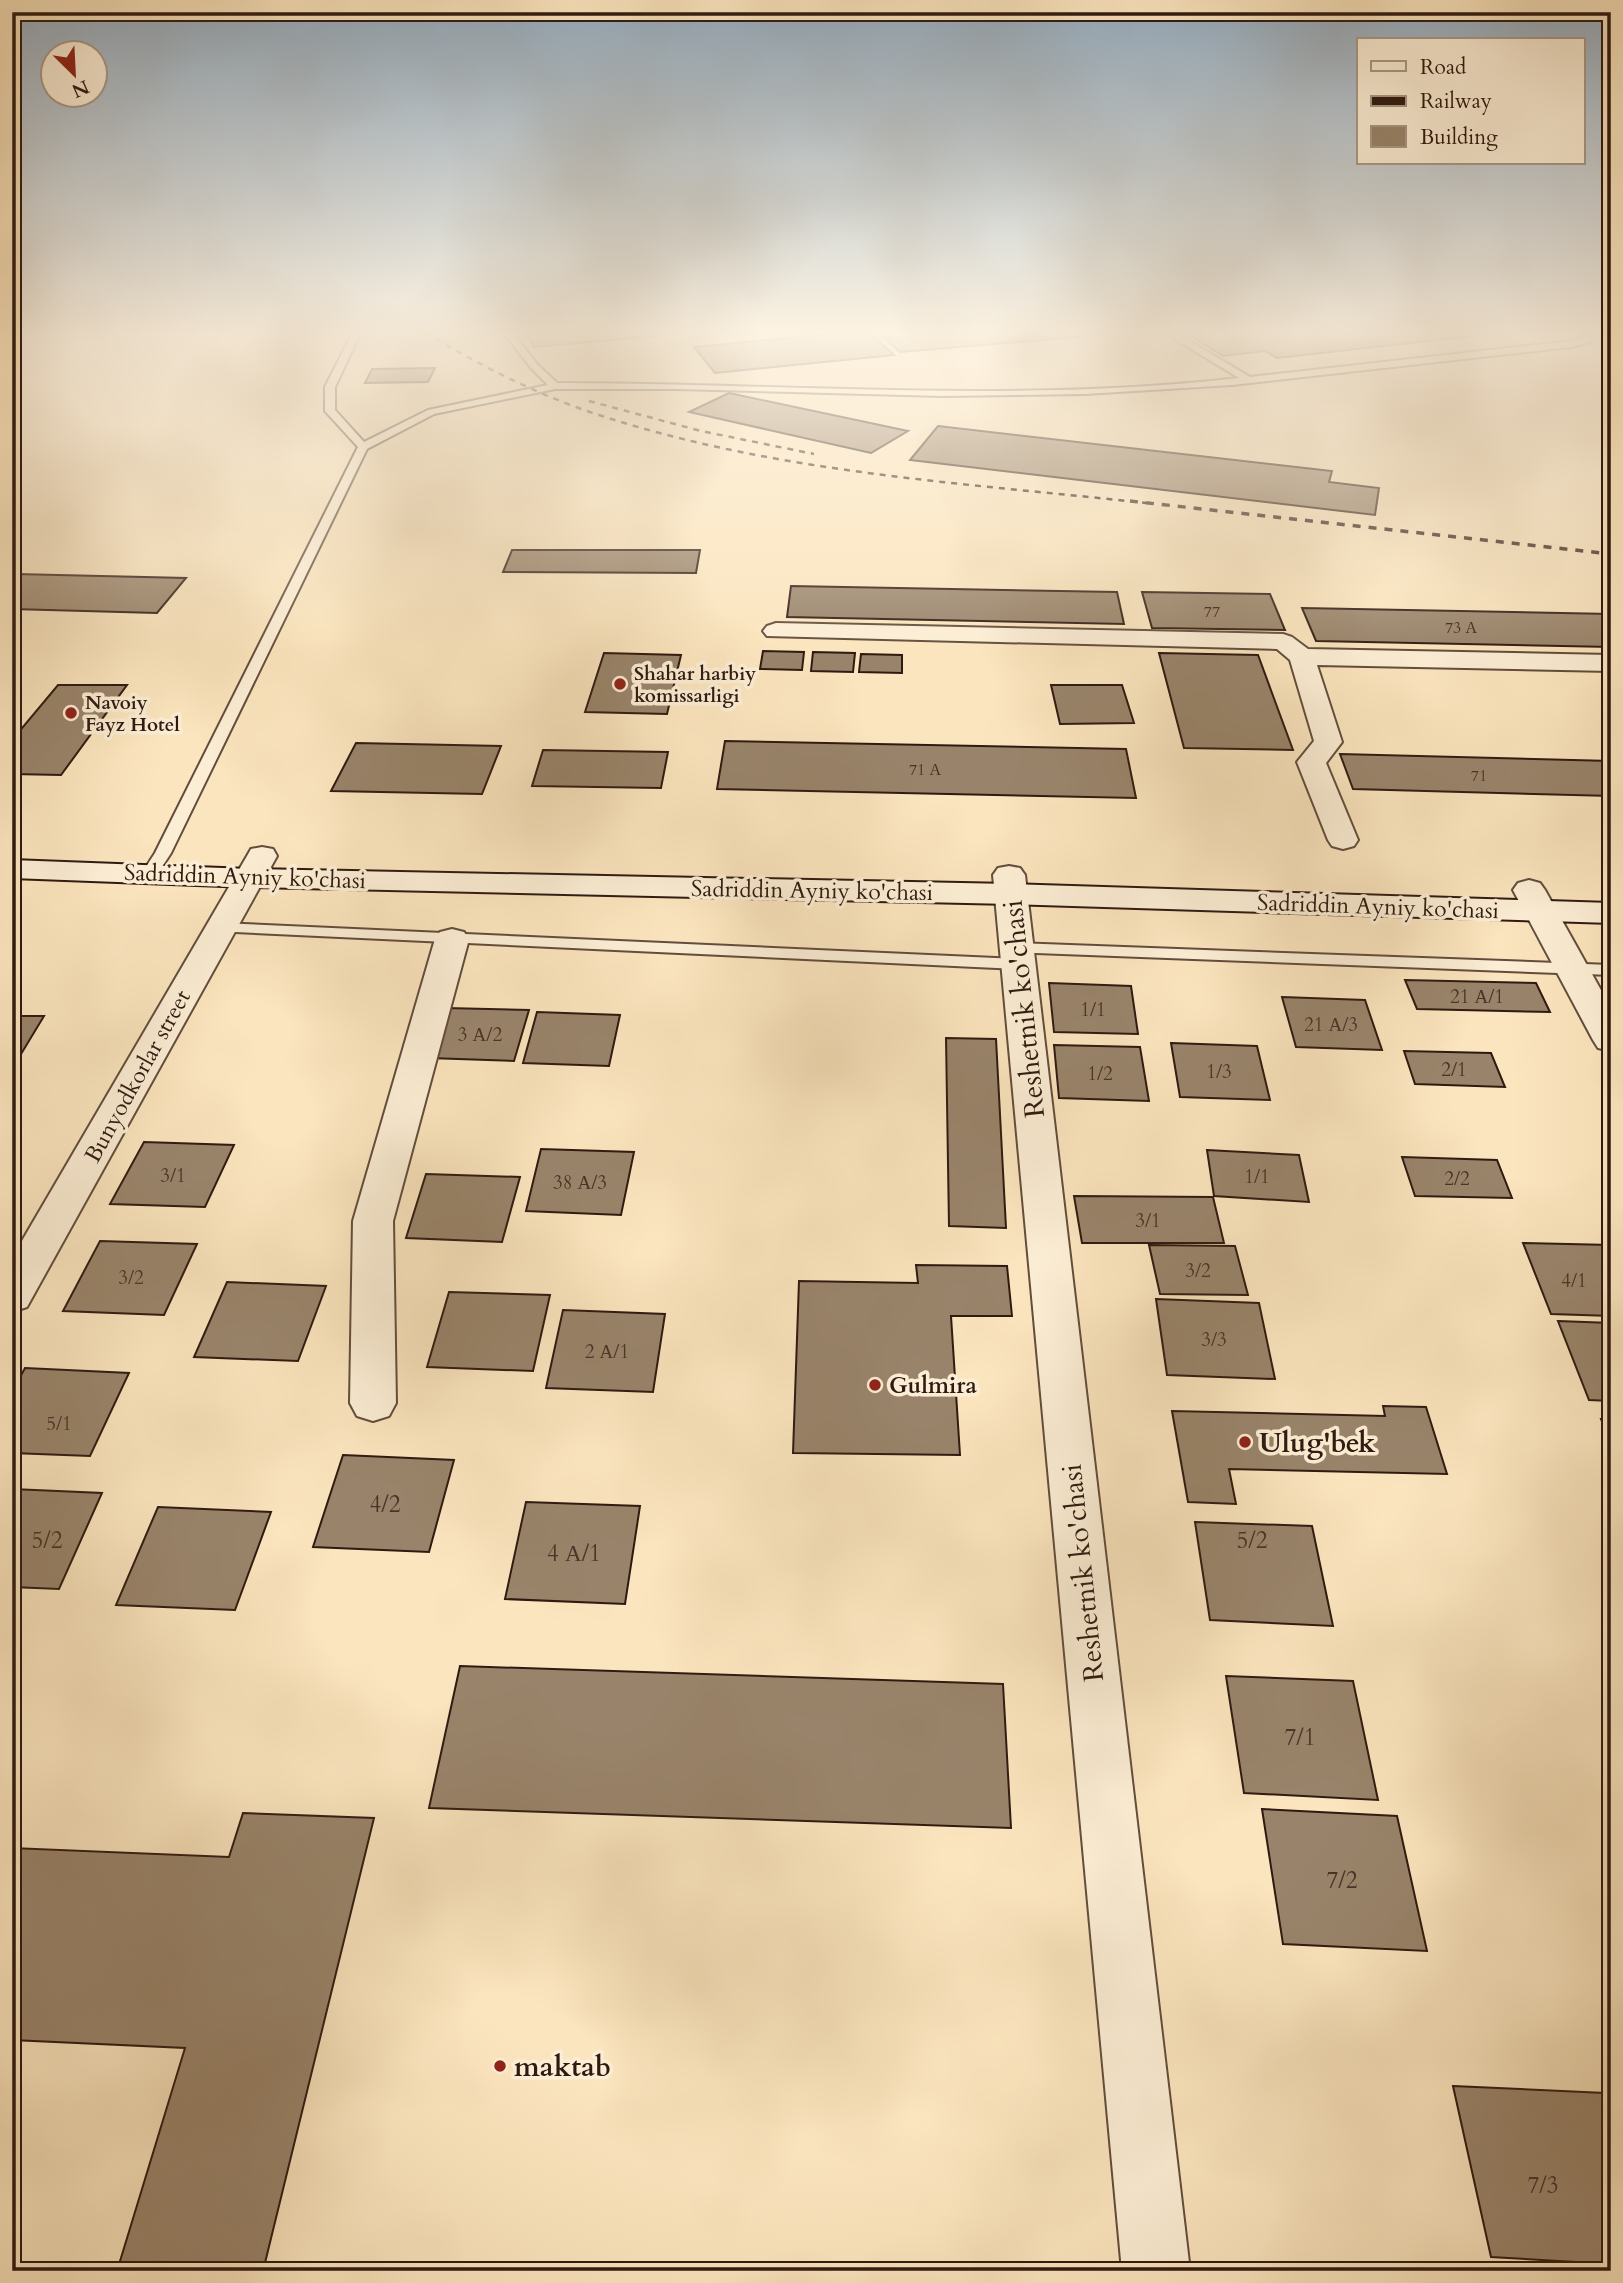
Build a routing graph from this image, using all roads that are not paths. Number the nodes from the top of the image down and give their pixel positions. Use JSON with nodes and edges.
{"nodes":[{"id":1,"x":356,"y":440,"type":"edge"},
{"id":2,"x":377,"y":440,"type":"edge"},
{"id":3,"x":363,"y":447,"type":"junction"},
{"id":4,"x":776,"y":631,"type":"dead end"},
{"id":5,"x":1302,"y":657,"type":"junction"},
{"id":6,"x":1611,"y":663,"type":"edge"},
{"id":7,"x":1343,"y":840,"type":"dead end"},
{"id":8,"x":12,"y":848,"type":"edge"},
{"id":9,"x":157,"y":863,"type":"junction"},
{"id":10,"x":255,"y":867,"type":"junction"},
{"id":11,"x":12,"y":869,"type":"edge"},
{"id":12,"x":1010,"y":885,"type":"junction"},
{"id":13,"x":1611,"y":892,"type":"edge"},
{"id":14,"x":1535,"y":900,"type":"junction"},
{"id":15,"x":1611,"y":913,"type":"edge"},
{"id":16,"x":220,"y":928,"type":"junction"},
{"id":17,"x":452,"y":939,"type":"junction"},
{"id":18,"x":1017,"y":956,"type":"junction"},
{"id":19,"x":1572,"y":969,"type":"junction"},
{"id":20,"x":1611,"y":970,"type":"edge"},
{"id":21,"x":1611,"y":1040,"type":"edge"},
{"id":22,"x":12,"y":1296,"type":"edge"},
{"id":23,"x":373,"y":1403,"type":"dead end"},
{"id":24,"x":1156,"y":2271,"type":"edge"}],
"edges":[{"from":1,"to":3,"type":"lane"},
{"from":2,"to":3,"type":"lane"},
{"from":3,"to":9,"type":"lane"},
{"from":4,"to":5,"type":"street"},
{"from":5,"to":6,"type":"street"},
{"from":5,"to":7,"type":"street"},
{"from":8,"to":9,"type":"street","name":"Sadriddin Ayniy ko'chasi"},
{"from":9,"to":10,"type":"street","name":"Sadriddin Ayniy ko'chasi"},
{"from":9,"to":11,"type":"street","name":"Sadriddin Ayniy ko'chasi"},
{"from":10,"to":12,"type":"street","name":"Sadriddin Ayniy ko'chasi"},
{"from":10,"to":16,"type":"street","name":"Bunyodkorlar street"},
{"from":12,"to":14,"type":"street","name":"Sadriddin Ayniy ko'chasi"},
{"from":12,"to":18,"type":"street","name":"Reshetnik ko'chasi"},
{"from":13,"to":14,"type":"street","name":"Sadriddin Ayniy ko'chasi"},
{"from":14,"to":15,"type":"street","name":"Sadriddin Ayniy ko'chasi"},
{"from":14,"to":19,"type":"street"},
{"from":16,"to":17,"type":"lane"},
{"from":16,"to":22,"type":"street","name":"Bunyodkorlar street"},
{"from":17,"to":18,"type":"lane"},
{"from":17,"to":23,"type":"street"},
{"from":18,"to":19,"type":"lane"},
{"from":18,"to":24,"type":"street","name":"Reshetnik ko'chasi"},
{"from":19,"to":20,"type":"lane"},
{"from":19,"to":21,"type":"street"}]}
